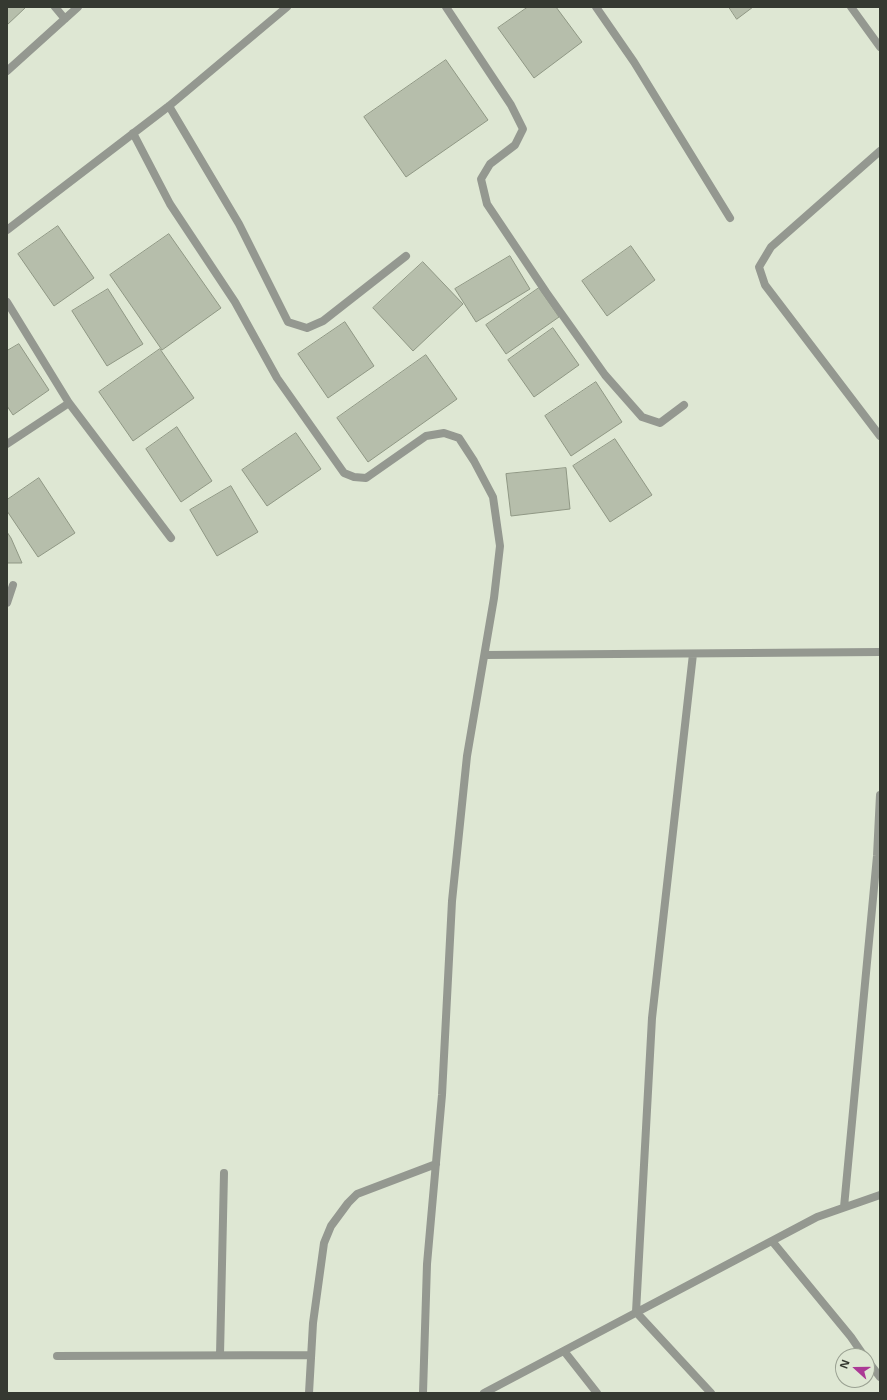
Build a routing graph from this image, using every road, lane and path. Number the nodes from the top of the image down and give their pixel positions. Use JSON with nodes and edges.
{"nodes":[{"id":1,"x":55,"y":7,"type":"edge"},
{"id":2,"x":78,"y":7,"type":"edge"},
{"id":3,"x":287,"y":7,"type":"edge"},
{"id":4,"x":446,"y":7,"type":"edge"},
{"id":5,"x":596,"y":7,"type":"edge"},
{"id":6,"x":851,"y":7,"type":"edge"},
{"id":7,"x":65,"y":19,"type":"junction"},
{"id":8,"x":880,"y":47,"type":"edge"},
{"id":9,"x":7,"y":70,"type":"edge"},
{"id":10,"x":169,"y":106,"type":"junction"},
{"id":11,"x":133,"y":133,"type":"junction"},
{"id":12,"x":879,"y":154,"type":"edge"},
{"id":13,"x":730,"y":218,"type":"dead end"},
{"id":14,"x":7,"y":230,"type":"edge"},
{"id":15,"x":406,"y":256,"type":"dead end"},
{"id":16,"x":7,"y":302,"type":"edge"},
{"id":17,"x":69,"y":403,"type":"junction"},
{"id":18,"x":684,"y":405,"type":"dead end"},
{"id":19,"x":880,"y":436,"type":"edge"},
{"id":20,"x":7,"y":444,"type":"edge"},
{"id":21,"x":171,"y":538,"type":"dead end"},
{"id":22,"x":13,"y":585,"type":"dead end"},
{"id":23,"x":7,"y":603,"type":"edge"},
{"id":24,"x":880,"y":652,"type":"edge"},
{"id":25,"x":693,"y":654,"type":"junction"},
{"id":26,"x":484,"y":655,"type":"junction"},
{"id":27,"x":880,"y":795,"type":"edge"},
{"id":28,"x":878,"y":856,"type":"edge"},
{"id":29,"x":436,"y":1164,"type":"junction"},
{"id":30,"x":224,"y":1173,"type":"dead end"},
{"id":31,"x":880,"y":1195,"type":"edge"},
{"id":32,"x":844,"y":1207,"type":"junction"},
{"id":33,"x":772,"y":1241,"type":"junction"},
{"id":34,"x":636,"y":1312,"type":"junction"},
{"id":35,"x":859,"y":1348,"type":"edge"},
{"id":36,"x":564,"y":1351,"type":"junction"},
{"id":37,"x":220,"y":1354,"type":"junction"},
{"id":38,"x":311,"y":1355,"type":"junction"},
{"id":39,"x":57,"y":1356,"type":"dead end"},
{"id":40,"x":309,"y":1393,"type":"edge"},
{"id":41,"x":423,"y":1393,"type":"edge"},
{"id":42,"x":484,"y":1393,"type":"edge"},
{"id":43,"x":597,"y":1393,"type":"edge"},
{"id":44,"x":711,"y":1393,"type":"edge"}],
"edges":[{"from":1,"to":7,"type":"street"},
{"from":2,"to":7,"type":"street"},
{"from":3,"to":10,"type":"street"},
{"from":4,"to":18,"type":"street"},
{"from":5,"to":13,"type":"street"},
{"from":6,"to":8,"type":"street"},
{"from":7,"to":9,"type":"street"},
{"from":10,"to":11,"type":"street"},
{"from":10,"to":15,"type":"street"},
{"from":11,"to":14,"type":"street"},
{"from":11,"to":26,"type":"street"},
{"from":12,"to":19,"type":"street"},
{"from":16,"to":17,"type":"street"},
{"from":17,"to":20,"type":"street"},
{"from":17,"to":21,"type":"street"},
{"from":22,"to":23,"type":"street"},
{"from":24,"to":25,"type":"street"},
{"from":25,"to":26,"type":"street"},
{"from":25,"to":34,"type":"street"},
{"from":26,"to":29,"type":"street"},
{"from":27,"to":28,"type":"street"},
{"from":28,"to":32,"type":"street"},
{"from":29,"to":38,"type":"street"},
{"from":29,"to":41,"type":"street"},
{"from":30,"to":37,"type":"street"},
{"from":31,"to":32,"type":"street"},
{"from":32,"to":33,"type":"street"},
{"from":33,"to":34,"type":"street"},
{"from":33,"to":35,"type":"street"},
{"from":34,"to":36,"type":"street"},
{"from":34,"to":44,"type":"street"},
{"from":36,"to":42,"type":"street"},
{"from":36,"to":43,"type":"street"},
{"from":37,"to":38,"type":"street"},
{"from":37,"to":39,"type":"street"},
{"from":38,"to":40,"type":"street"}]}
